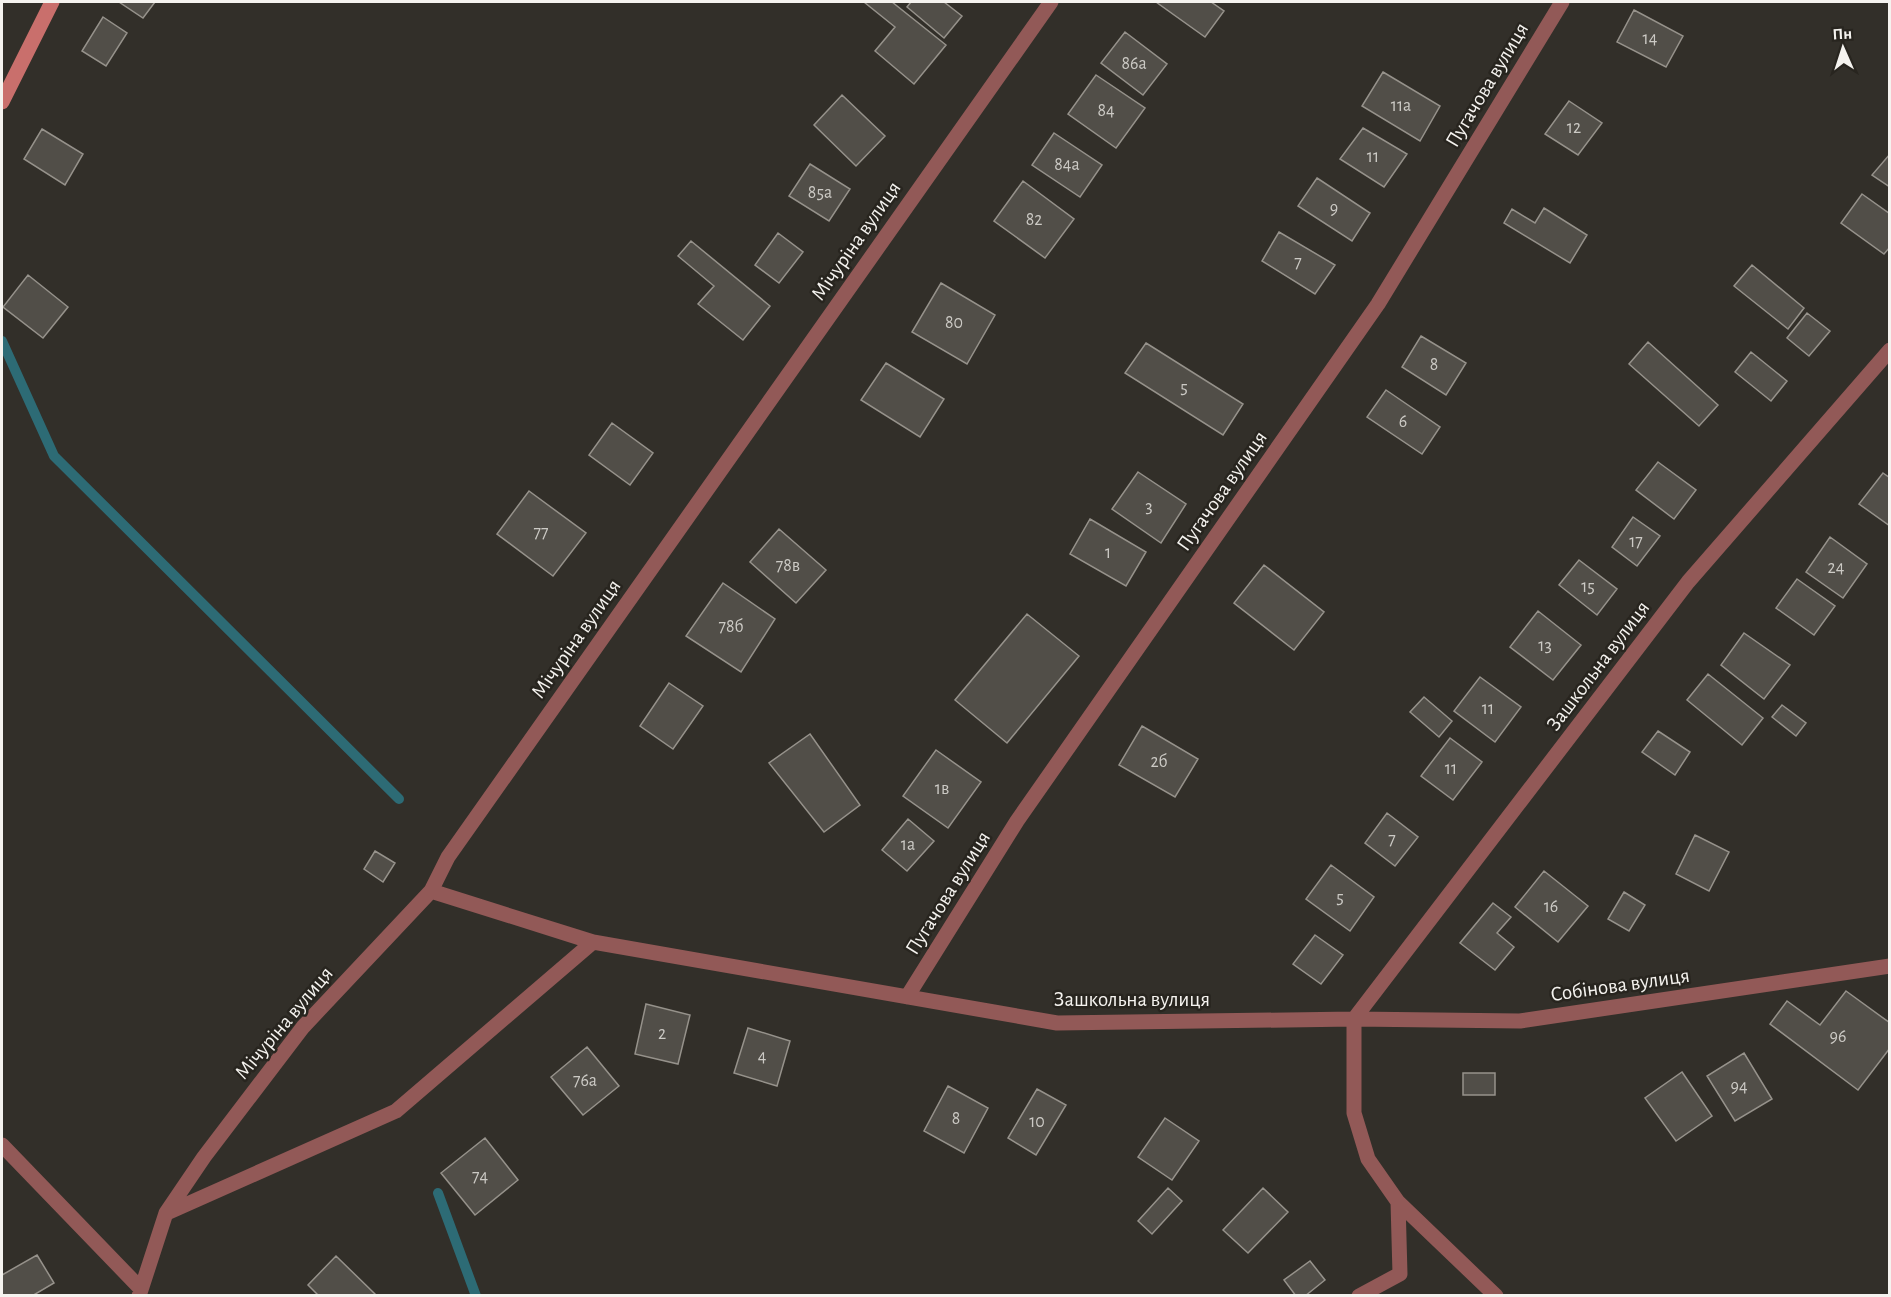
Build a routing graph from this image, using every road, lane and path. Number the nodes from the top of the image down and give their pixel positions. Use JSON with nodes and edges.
{"nodes":[{"id":1,"x":52,"y":2,"type":"edge"},
{"id":2,"x":1051,"y":2,"type":"edge"},
{"id":3,"x":1562,"y":2,"type":"edge"},
{"id":4,"x":2,"y":102,"type":"edge"},
{"id":5,"x":1890,"y":350,"type":"edge"},
{"id":6,"x":431,"y":891,"type":"junction"},
{"id":7,"x":593,"y":942,"type":"junction"},
{"id":8,"x":1890,"y":966,"type":"edge"},
{"id":9,"x":907,"y":997,"type":"junction"},
{"id":10,"x":1354,"y":1019,"type":"junction"},
{"id":11,"x":2,"y":1145,"type":"edge"},
{"id":12,"x":1398,"y":1202,"type":"junction"},
{"id":13,"x":166,"y":1213,"type":"junction"},
{"id":14,"x":140,"y":1292,"type":"edge"},
{"id":15,"x":1359,"y":1296,"type":"edge"},
{"id":16,"x":1496,"y":1296,"type":"edge"}],
"edges":[{"from":1,"to":4,"type":"street"},
{"from":2,"to":6,"type":"street","name":"Мічуріна вулиця"},
{"from":3,"to":9,"type":"street","name":"Пугачова вулиця"},
{"from":5,"to":10,"type":"street","name":"Зашкольна вулиця"},
{"from":6,"to":7,"type":"street","name":"Зашкольна вулиця"},
{"from":6,"to":13,"type":"street","name":"Мічуріна вулиця"},
{"from":7,"to":9,"type":"street","name":"Зашкольна вулиця"},
{"from":7,"to":13,"type":"street"},
{"from":8,"to":10,"type":"street","name":"Собінова вулиця"},
{"from":9,"to":10,"type":"street","name":"Зашкольна вулиця"},
{"from":10,"to":12,"type":"street"},
{"from":11,"to":14,"type":"street"},
{"from":12,"to":15,"type":"street"},
{"from":12,"to":16,"type":"street"},
{"from":13,"to":14,"type":"street","name":"Мічуріна вулиця"}]}
